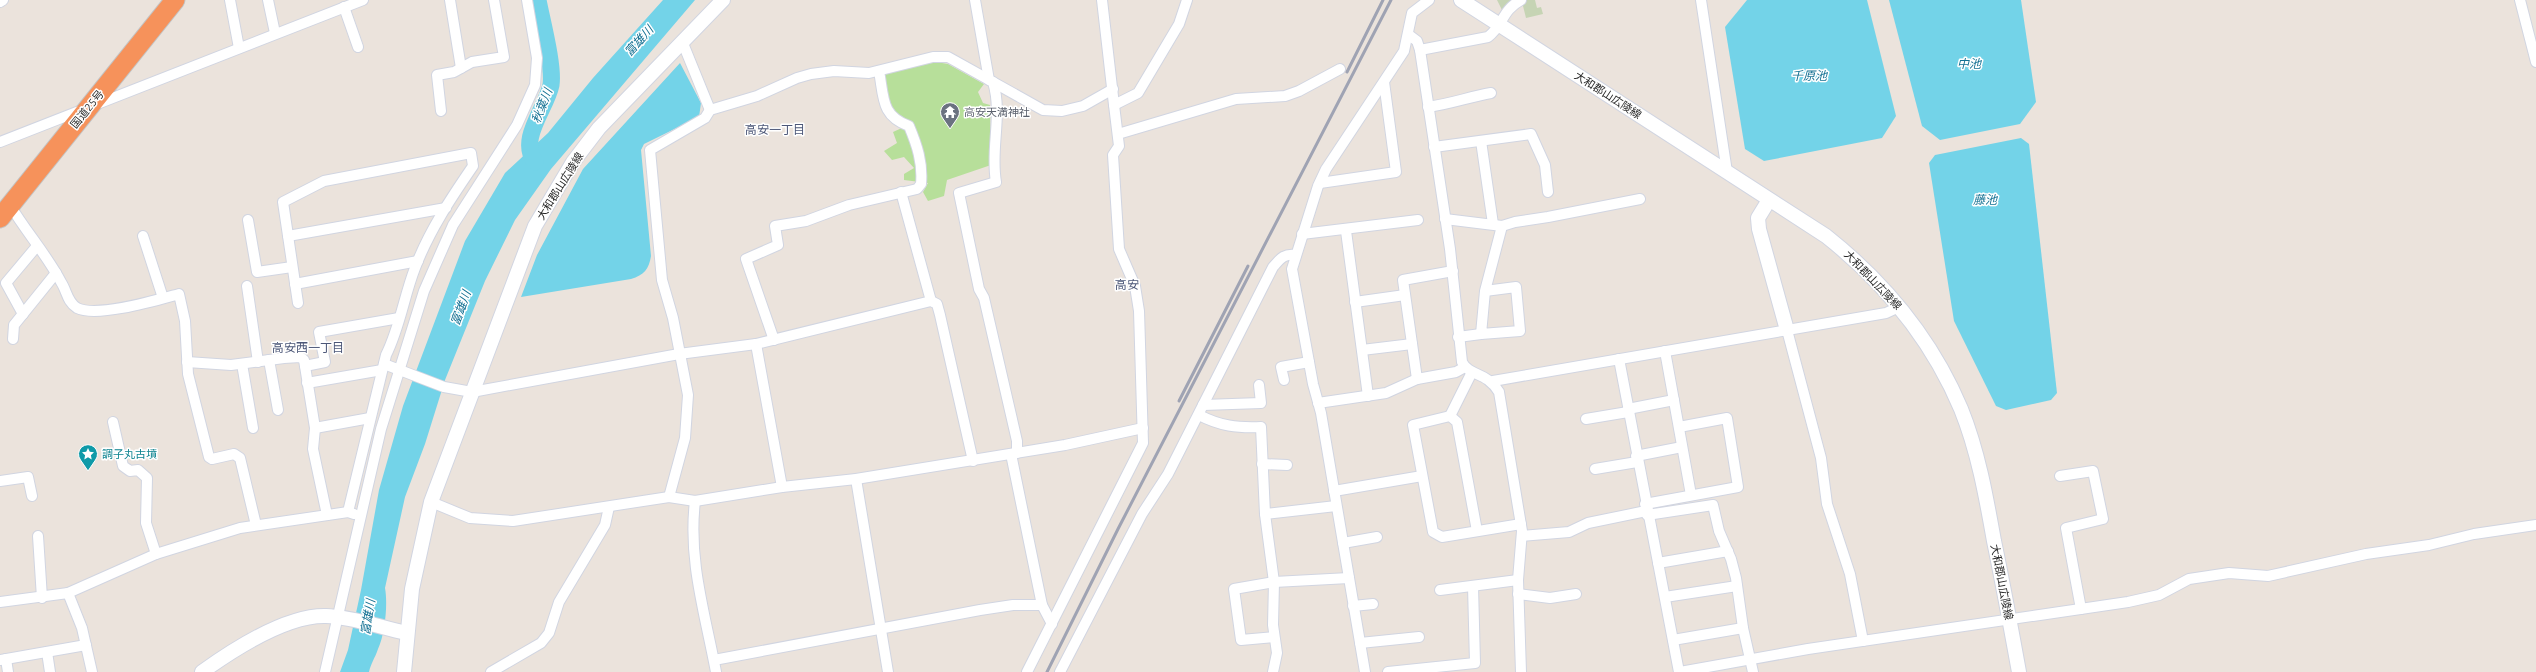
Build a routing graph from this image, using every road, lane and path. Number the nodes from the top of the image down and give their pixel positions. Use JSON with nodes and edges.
{"nodes":[{"id":1,"x":3,"y":0,"type":"edge"},
{"id":2,"x":175,"y":0,"type":"edge"},
{"id":3,"x":230,"y":0,"type":"edge"},
{"id":4,"x":268,"y":0,"type":"edge"},
{"id":5,"x":363,"y":0,"type":"edge"},
{"id":6,"x":450,"y":0,"type":"edge"},
{"id":7,"x":494,"y":0,"type":"edge"},
{"id":8,"x":527,"y":0,"type":"edge"},
{"id":9,"x":723,"y":0,"type":"edge"},
{"id":10,"x":975,"y":0,"type":"edge"},
{"id":11,"x":1102,"y":0,"type":"edge"},
{"id":12,"x":1187,"y":0,"type":"edge"},
{"id":13,"x":1429,"y":0,"type":"edge"},
{"id":14,"x":1461,"y":0,"type":"edge"},
{"id":15,"x":1521,"y":0,"type":"edge"},
{"id":16,"x":1701,"y":0,"type":"edge"},
{"id":17,"x":2520,"y":0,"type":"edge"},
{"id":18,"x":0,"y":2,"type":"edge"},
{"id":19,"x":344,"y":7,"type":"junction"},
{"id":20,"x":1499,"y":24,"type":"junction"},
{"id":21,"x":275,"y":33,"type":"junction"},
{"id":22,"x":1408,"y":35,"type":"junction"},
{"id":23,"x":682,"y":41,"type":"junction"},
{"id":24,"x":358,"y":47,"type":"dead end"},
{"id":25,"x":239,"y":48,"type":"junction"},
{"id":26,"x":1420,"y":50,"type":"junction"},
{"id":27,"x":2536,"y":62,"type":"edge"},
{"id":28,"x":461,"y":68,"type":"junction"},
{"id":29,"x":1340,"y":68,"type":"dead end"},
{"id":30,"x":879,"y":71,"type":"junction"},
{"id":31,"x":991,"y":81,"type":"junction"},
{"id":32,"x":1384,"y":82,"type":"junction"},
{"id":33,"x":1113,"y":89,"type":"junction"},
{"id":34,"x":1492,"y":94,"type":"dead end"},
{"id":35,"x":1114,"y":105,"type":"junction"},
{"id":36,"x":1428,"y":107,"type":"junction"},
{"id":37,"x":87,"y":109,"type":"junction"},
{"id":38,"x":710,"y":110,"type":"junction"},
{"id":39,"x":440,"y":111,"type":"dead end"},
{"id":40,"x":1118,"y":134,"type":"junction"},
{"id":41,"x":1481,"y":141,"type":"junction"},
{"id":42,"x":0,"y":142,"type":"edge"},
{"id":43,"x":1434,"y":147,"type":"junction"},
{"id":44,"x":1727,"y":172,"type":"junction"},
{"id":45,"x":1320,"y":183,"type":"junction"},
{"id":46,"x":901,"y":192,"type":"junction"},
{"id":47,"x":1548,"y":192,"type":"dead end"},
{"id":48,"x":1640,"y":199,"type":"dead end"},
{"id":49,"x":1769,"y":200,"type":"junction"},
{"id":50,"x":446,"y":208,"type":"junction"},
{"id":51,"x":5,"y":212,"type":"edge"},
{"id":52,"x":1446,"y":219,"type":"junction"},
{"id":53,"x":248,"y":220,"type":"dead end"},
{"id":54,"x":1418,"y":220,"type":"dead end"},
{"id":55,"x":1497,"y":225,"type":"junction"},
{"id":56,"x":1346,"y":231,"type":"junction"},
{"id":57,"x":1302,"y":234,"type":"junction"},
{"id":58,"x":143,"y":236,"type":"dead end"},
{"id":59,"x":288,"y":236,"type":"junction"},
{"id":60,"x":37,"y":246,"type":"junction"},
{"id":61,"x":1296,"y":255,"type":"junction"},
{"id":62,"x":418,"y":261,"type":"junction"},
{"id":63,"x":292,"y":267,"type":"junction"},
{"id":64,"x":1453,"y":271,"type":"junction"},
{"id":65,"x":56,"y":273,"type":"junction"},
{"id":66,"x":295,"y":284,"type":"junction"},
{"id":67,"x":247,"y":286,"type":"dead end"},
{"id":68,"x":1485,"y":291,"type":"junction"},
{"id":69,"x":1406,"y":295,"type":"junction"},
{"id":70,"x":163,"y":298,"type":"junction"},
{"id":71,"x":931,"y":301,"type":"junction"},
{"id":72,"x":1355,"y":302,"type":"junction"},
{"id":73,"x":298,"y":303,"type":"dead end"},
{"id":74,"x":1899,"y":307,"type":"junction"},
{"id":75,"x":23,"y":314,"type":"junction"},
{"id":76,"x":399,"y":318,"type":"junction"},
{"id":77,"x":1786,"y":330,"type":"junction"},
{"id":78,"x":1482,"y":334,"type":"junction"},
{"id":79,"x":1458,"y":336,"type":"junction"},
{"id":80,"x":13,"y":339,"type":"dead end"},
{"id":81,"x":774,"y":340,"type":"junction"},
{"id":82,"x":756,"y":344,"type":"junction"},
{"id":83,"x":1412,"y":344,"type":"junction"},
{"id":84,"x":1362,"y":350,"type":"junction"},
{"id":85,"x":1665,"y":351,"type":"junction"},
{"id":86,"x":679,"y":354,"type":"junction"},
{"id":87,"x":1619,"y":359,"type":"junction"},
{"id":88,"x":269,"y":360,"type":"junction"},
{"id":89,"x":187,"y":362,"type":"junction"},
{"id":90,"x":258,"y":362,"type":"junction"},
{"id":91,"x":1309,"y":362,"type":"junction"},
{"id":92,"x":242,"y":364,"type":"junction"},
{"id":93,"x":304,"y":366,"type":"junction"},
{"id":94,"x":383,"y":367,"type":"junction"},
{"id":95,"x":1468,"y":370,"type":"junction"},
{"id":96,"x":402,"y":371,"type":"junction"},
{"id":97,"x":1417,"y":379,"type":"junction"},
{"id":98,"x":1284,"y":380,"type":"dead end"},
{"id":99,"x":1493,"y":381,"type":"junction"},
{"id":100,"x":307,"y":383,"type":"junction"},
{"id":101,"x":1259,"y":385,"type":"dead end"},
{"id":102,"x":472,"y":392,"type":"junction"},
{"id":103,"x":1368,"y":396,"type":"junction"},
{"id":104,"x":1674,"y":400,"type":"junction"},
{"id":105,"x":1318,"y":403,"type":"junction"},
{"id":106,"x":278,"y":410,"type":"dead end"},
{"id":107,"x":1201,"y":410,"type":"junction"},
{"id":108,"x":1628,"y":410,"type":"junction"},
{"id":109,"x":1450,"y":416,"type":"junction"},
{"id":110,"x":370,"y":418,"type":"junction"},
{"id":111,"x":1586,"y":419,"type":"dead end"},
{"id":112,"x":113,"y":422,"type":"dead end"},
{"id":113,"x":1679,"y":427,"type":"junction"},
{"id":114,"x":253,"y":428,"type":"dead end"},
{"id":115,"x":315,"y":428,"type":"junction"},
{"id":116,"x":1143,"y":428,"type":"junction"},
{"id":117,"x":1682,"y":447,"type":"junction"},
{"id":118,"x":1014,"y":454,"type":"junction"},
{"id":119,"x":1637,"y":459,"type":"junction"},
{"id":120,"x":973,"y":461,"type":"junction"},
{"id":121,"x":1262,"y":464,"type":"junction"},
{"id":122,"x":1287,"y":465,"type":"dead end"},
{"id":123,"x":1595,"y":469,"type":"dead end"},
{"id":124,"x":1422,"y":476,"type":"junction"},
{"id":125,"x":2060,"y":476,"type":"dead end"},
{"id":126,"x":856,"y":480,"type":"junction"},
{"id":127,"x":0,"y":481,"type":"edge"},
{"id":128,"x":782,"y":487,"type":"junction"},
{"id":129,"x":1334,"y":491,"type":"junction"},
{"id":130,"x":1691,"y":495,"type":"junction"},
{"id":131,"x":32,"y":496,"type":"dead end"},
{"id":132,"x":669,"y":497,"type":"junction"},
{"id":133,"x":695,"y":501,"type":"junction"},
{"id":134,"x":431,"y":502,"type":"junction"},
{"id":135,"x":1336,"y":506,"type":"junction"},
{"id":136,"x":609,"y":507,"type":"junction"},
{"id":137,"x":1646,"y":510,"type":"junction"},
{"id":138,"x":348,"y":512,"type":"junction"},
{"id":139,"x":1266,"y":514,"type":"junction"},
{"id":140,"x":327,"y":515,"type":"junction"},
{"id":141,"x":360,"y":515,"type":"junction"},
{"id":142,"x":1521,"y":524,"type":"junction"},
{"id":143,"x":256,"y":525,"type":"junction"},
{"id":144,"x":2536,"y":525,"type":"edge"},
{"id":145,"x":1477,"y":531,"type":"junction"},
{"id":146,"x":38,"y":536,"type":"dead end"},
{"id":147,"x":1522,"y":536,"type":"junction"},
{"id":148,"x":1377,"y":537,"type":"dead end"},
{"id":149,"x":1343,"y":543,"type":"junction"},
{"id":150,"x":1728,"y":551,"type":"junction"},
{"id":151,"x":156,"y":554,"type":"junction"},
{"id":152,"x":1658,"y":563,"type":"junction"},
{"id":153,"x":1348,"y":578,"type":"junction"},
{"id":154,"x":1518,"y":580,"type":"junction"},
{"id":155,"x":1274,"y":582,"type":"junction"},
{"id":156,"x":1473,"y":586,"type":"junction"},
{"id":157,"x":1737,"y":586,"type":"junction"},
{"id":158,"x":1440,"y":590,"type":"dead end"},
{"id":159,"x":68,"y":593,"type":"junction"},
{"id":160,"x":1518,"y":594,"type":"junction"},
{"id":161,"x":1576,"y":594,"type":"dead end"},
{"id":162,"x":1665,"y":597,"type":"junction"},
{"id":163,"x":42,"y":598,"type":"junction"},
{"id":164,"x":0,"y":602,"type":"edge"},
{"id":165,"x":1373,"y":604,"type":"dead end"},
{"id":166,"x":1042,"y":605,"type":"junction"},
{"id":167,"x":1353,"y":606,"type":"junction"},
{"id":168,"x":2081,"y":609,"type":"junction"},
{"id":169,"x":339,"y":618,"type":"junction"},
{"id":170,"x":2009,"y":619,"type":"junction"},
{"id":171,"x":1052,"y":624,"type":"junction"},
{"id":172,"x":881,"y":628,"type":"junction"},
{"id":173,"x":1743,"y":628,"type":"junction"},
{"id":174,"x":404,"y":632,"type":"junction"},
{"id":175,"x":1419,"y":636,"type":"dead end"},
{"id":176,"x":1274,"y":637,"type":"junction"},
{"id":177,"x":1673,"y":640,"type":"junction"},
{"id":178,"x":1863,"y":641,"type":"junction"},
{"id":179,"x":1360,"y":644,"type":"junction"},
{"id":180,"x":86,"y":645,"type":"junction"},
{"id":181,"x":47,"y":652,"type":"junction"},
{"id":182,"x":3,"y":659,"type":"edge"},
{"id":183,"x":714,"y":660,"type":"junction"},
{"id":184,"x":1750,"y":661,"type":"junction"},
{"id":185,"x":8,"y":672,"type":"edge"},
{"id":186,"x":50,"y":672,"type":"edge"},
{"id":187,"x":92,"y":672,"type":"edge"},
{"id":188,"x":202,"y":672,"type":"edge"},
{"id":189,"x":325,"y":672,"type":"edge"},
{"id":190,"x":404,"y":672,"type":"edge"},
{"id":191,"x":491,"y":672,"type":"edge"},
{"id":192,"x":716,"y":672,"type":"edge"},
{"id":193,"x":888,"y":672,"type":"edge"},
{"id":194,"x":1027,"y":672,"type":"edge"},
{"id":195,"x":1060,"y":672,"type":"edge"},
{"id":196,"x":1273,"y":672,"type":"edge"},
{"id":197,"x":1365,"y":672,"type":"edge"},
{"id":198,"x":1388,"y":672,"type":"edge"},
{"id":199,"x":1521,"y":672,"type":"edge"},
{"id":200,"x":1679,"y":672,"type":"edge"},
{"id":201,"x":1752,"y":672,"type":"edge"},
{"id":202,"x":2019,"y":672,"type":"edge"}],
"edges":[{"from":1,"to":18,"type":"street"},
{"from":2,"to":37,"type":"highway","name":"国道25号"},
{"from":3,"to":25,"type":"street"},
{"from":4,"to":21,"type":"street"},
{"from":5,"to":19,"type":"street"},
{"from":6,"to":28,"type":"street"},
{"from":7,"to":28,"type":"street"},
{"from":8,"to":96,"type":"street"},
{"from":9,"to":23,"type":"main road","name":"大和郡山広陵線"},
{"from":10,"to":31,"type":"street"},
{"from":11,"to":33,"type":"street"},
{"from":12,"to":35,"type":"street"},
{"from":13,"to":22,"type":"street"},
{"from":14,"to":20,"type":"main road","name":"大和郡山広陵線"},
{"from":15,"to":20,"type":"street"},
{"from":16,"to":44,"type":"street"},
{"from":17,"to":27,"type":"street"},
{"from":19,"to":21,"type":"street"},
{"from":19,"to":24,"type":"street"},
{"from":20,"to":26,"type":"street"},
{"from":20,"to":44,"type":"main road","name":"大和郡山広陵線"},
{"from":21,"to":25,"type":"street"},
{"from":22,"to":26,"type":"street"},
{"from":22,"to":32,"type":"street"},
{"from":23,"to":38,"type":"street"},
{"from":23,"to":102,"type":"main road","name":"大和郡山広陵線"},
{"from":25,"to":37,"type":"street"},
{"from":26,"to":36,"type":"street"},
{"from":28,"to":39,"type":"street"},
{"from":29,"to":40,"type":"street"},
{"from":30,"to":31,"type":"street"},
{"from":30,"to":38,"type":"street"},
{"from":30,"to":46,"type":"street"},
{"from":31,"to":33,"type":"street"},
{"from":31,"to":118,"type":"street"},
{"from":32,"to":45,"type":"street"},
{"from":32,"to":45,"type":"street"},
{"from":33,"to":35,"type":"street"},
{"from":34,"to":36,"type":"street"},
{"from":35,"to":40,"type":"street"},
{"from":36,"to":43,"type":"street"},
{"from":37,"to":42,"type":"street"},
{"from":37,"to":51,"type":"highway","name":"国道25号"},
{"from":38,"to":86,"type":"street"},
{"from":40,"to":116,"type":"street"},
{"from":41,"to":43,"type":"street"},
{"from":41,"to":47,"type":"street"},
{"from":41,"to":55,"type":"street"},
{"from":43,"to":52,"type":"street"},
{"from":44,"to":49,"type":"main road","name":"大和郡山広陵線"},
{"from":45,"to":57,"type":"street"},
{"from":46,"to":71,"type":"street"},
{"from":46,"to":81,"type":"street"},
{"from":48,"to":55,"type":"street"},
{"from":49,"to":74,"type":"main road","name":"大和郡山広陵線"},
{"from":49,"to":77,"type":"main road"},
{"from":50,"to":59,"type":"street"},
{"from":50,"to":59,"type":"street"},
{"from":50,"to":62,"type":"street"},
{"from":51,"to":60,"type":"street"},
{"from":52,"to":55,"type":"street"},
{"from":52,"to":64,"type":"street"},
{"from":53,"to":63,"type":"street"},
{"from":54,"to":56,"type":"street"},
{"from":55,"to":68,"type":"street"},
{"from":56,"to":57,"type":"street"},
{"from":56,"to":72,"type":"street"},
{"from":57,"to":61,"type":"street"},
{"from":58,"to":70,"type":"street"},
{"from":59,"to":63,"type":"street"},
{"from":60,"to":65,"type":"street"},
{"from":60,"to":75,"type":"street"},
{"from":61,"to":91,"type":"street"},
{"from":61,"to":107,"type":"street"},
{"from":62,"to":66,"type":"street"},
{"from":62,"to":76,"type":"street"},
{"from":63,"to":66,"type":"street"},
{"from":64,"to":69,"type":"street"},
{"from":64,"to":79,"type":"street"},
{"from":65,"to":70,"type":"street"},
{"from":65,"to":75,"type":"street"},
{"from":66,"to":73,"type":"street"},
{"from":67,"to":90,"type":"street"},
{"from":68,"to":78,"type":"street"},
{"from":68,"to":78,"type":"street"},
{"from":69,"to":72,"type":"street"},
{"from":69,"to":83,"type":"street"},
{"from":70,"to":89,"type":"street"},
{"from":71,"to":81,"type":"street"},
{"from":71,"to":120,"type":"street"},
{"from":72,"to":84,"type":"street"},
{"from":74,"to":77,"type":"street"},
{"from":74,"to":170,"type":"main road","name":"大和郡山広陵線"},
{"from":75,"to":80,"type":"street"},
{"from":76,"to":93,"type":"street"},
{"from":76,"to":94,"type":"street"},
{"from":77,"to":85,"type":"street"},
{"from":77,"to":178,"type":"street"},
{"from":78,"to":79,"type":"street"},
{"from":79,"to":95,"type":"street"},
{"from":81,"to":82,"type":"street"},
{"from":82,"to":86,"type":"street"},
{"from":82,"to":128,"type":"street"},
{"from":83,"to":84,"type":"street"},
{"from":83,"to":97,"type":"street"},
{"from":84,"to":103,"type":"street"},
{"from":85,"to":87,"type":"street"},
{"from":85,"to":104,"type":"street"},
{"from":86,"to":102,"type":"street"},
{"from":86,"to":132,"type":"street"},
{"from":87,"to":99,"type":"street"},
{"from":87,"to":108,"type":"street"},
{"from":88,"to":90,"type":"street"},
{"from":88,"to":93,"type":"street"},
{"from":88,"to":106,"type":"street"},
{"from":89,"to":92,"type":"street"},
{"from":89,"to":143,"type":"street"},
{"from":90,"to":92,"type":"street"},
{"from":91,"to":98,"type":"street"},
{"from":91,"to":105,"type":"street"},
{"from":92,"to":114,"type":"street"},
{"from":93,"to":100,"type":"street"},
{"from":94,"to":96,"type":"street"},
{"from":94,"to":100,"type":"street"},
{"from":94,"to":110,"type":"street"},
{"from":95,"to":97,"type":"street"},
{"from":95,"to":99,"type":"street"},
{"from":95,"to":109,"type":"street"},
{"from":96,"to":102,"type":"street"},
{"from":96,"to":141,"type":"street"},
{"from":97,"to":103,"type":"street"},
{"from":99,"to":142,"type":"street"},
{"from":100,"to":115,"type":"street"},
{"from":101,"to":107,"type":"street"},
{"from":102,"to":134,"type":"main road","name":"大和郡山広陵線"},
{"from":103,"to":105,"type":"street"},
{"from":104,"to":108,"type":"street"},
{"from":104,"to":113,"type":"street"},
{"from":105,"to":129,"type":"street"},
{"from":107,"to":121,"type":"street"},
{"from":107,"to":195,"type":"street"},
{"from":108,"to":111,"type":"street"},
{"from":108,"to":119,"type":"street"},
{"from":109,"to":124,"type":"street"},
{"from":109,"to":145,"type":"street"},
{"from":110,"to":115,"type":"street"},
{"from":110,"to":138,"type":"street"},
{"from":112,"to":151,"type":"street"},
{"from":113,"to":117,"type":"street"},
{"from":113,"to":130,"type":"street"},
{"from":115,"to":140,"type":"street"},
{"from":116,"to":118,"type":"street"},
{"from":116,"to":171,"type":"street"},
{"from":117,"to":119,"type":"street"},
{"from":117,"to":130,"type":"street"},
{"from":118,"to":120,"type":"street"},
{"from":118,"to":166,"type":"street"},
{"from":119,"to":123,"type":"street"},
{"from":119,"to":137,"type":"street"},
{"from":120,"to":126,"type":"street"},
{"from":121,"to":122,"type":"street"},
{"from":121,"to":139,"type":"street"},
{"from":124,"to":129,"type":"street"},
{"from":124,"to":145,"type":"street"},
{"from":125,"to":168,"type":"street"},
{"from":126,"to":128,"type":"street"},
{"from":126,"to":172,"type":"street"},
{"from":127,"to":131,"type":"street"},
{"from":128,"to":133,"type":"street"},
{"from":129,"to":135,"type":"street"},
{"from":130,"to":137,"type":"street"},
{"from":132,"to":133,"type":"street"},
{"from":132,"to":136,"type":"street"},
{"from":133,"to":183,"type":"street"},
{"from":134,"to":136,"type":"street"},
{"from":134,"to":174,"type":"main road","name":"大和郡山広陵線"},
{"from":135,"to":139,"type":"street"},
{"from":135,"to":149,"type":"street"},
{"from":136,"to":191,"type":"street"},
{"from":137,"to":147,"type":"street"},
{"from":137,"to":150,"type":"street"},
{"from":137,"to":152,"type":"street"},
{"from":138,"to":140,"type":"street"},
{"from":138,"to":141,"type":"street"},
{"from":139,"to":155,"type":"street"},
{"from":140,"to":143,"type":"street"},
{"from":141,"to":169,"type":"street"},
{"from":142,"to":145,"type":"street"},
{"from":142,"to":147,"type":"street"},
{"from":143,"to":151,"type":"street"},
{"from":144,"to":168,"type":"street"},
{"from":146,"to":163,"type":"street"},
{"from":147,"to":154,"type":"street"},
{"from":148,"to":149,"type":"street"},
{"from":149,"to":153,"type":"street"},
{"from":150,"to":152,"type":"street"},
{"from":150,"to":157,"type":"street"},
{"from":151,"to":159,"type":"street"},
{"from":152,"to":162,"type":"street"},
{"from":153,"to":155,"type":"street"},
{"from":153,"to":167,"type":"street"},
{"from":154,"to":156,"type":"street"},
{"from":154,"to":160,"type":"street"},
{"from":155,"to":176,"type":"street"},
{"from":155,"to":176,"type":"street"},
{"from":156,"to":158,"type":"street"},
{"from":156,"to":198,"type":"street"},
{"from":157,"to":162,"type":"street"},
{"from":157,"to":173,"type":"street"},
{"from":159,"to":163,"type":"street"},
{"from":159,"to":180,"type":"street"},
{"from":160,"to":161,"type":"street"},
{"from":160,"to":199,"type":"street"},
{"from":162,"to":177,"type":"street"},
{"from":163,"to":164,"type":"street"},
{"from":165,"to":167,"type":"street"},
{"from":166,"to":171,"type":"street"},
{"from":166,"to":172,"type":"street"},
{"from":167,"to":179,"type":"street"},
{"from":168,"to":170,"type":"street"},
{"from":169,"to":174,"type":"main road"},
{"from":169,"to":188,"type":"main road"},
{"from":169,"to":189,"type":"street"},
{"from":170,"to":178,"type":"street"},
{"from":170,"to":202,"type":"main road","name":"大和郡山広陵線"},
{"from":171,"to":194,"type":"street"},
{"from":172,"to":183,"type":"street"},
{"from":172,"to":193,"type":"street"},
{"from":173,"to":177,"type":"street"},
{"from":173,"to":184,"type":"street"},
{"from":174,"to":190,"type":"main road","name":"大和郡山広陵線"},
{"from":175,"to":179,"type":"street"},
{"from":176,"to":196,"type":"street"},
{"from":177,"to":200,"type":"street"},
{"from":178,"to":184,"type":"street"},
{"from":179,"to":197,"type":"street"},
{"from":180,"to":181,"type":"street"},
{"from":180,"to":187,"type":"street"},
{"from":181,"to":182,"type":"street"},
{"from":181,"to":186,"type":"street"},
{"from":182,"to":185,"type":"street"},
{"from":183,"to":192,"type":"street"},
{"from":184,"to":200,"type":"street"},
{"from":184,"to":201,"type":"street"}]}
